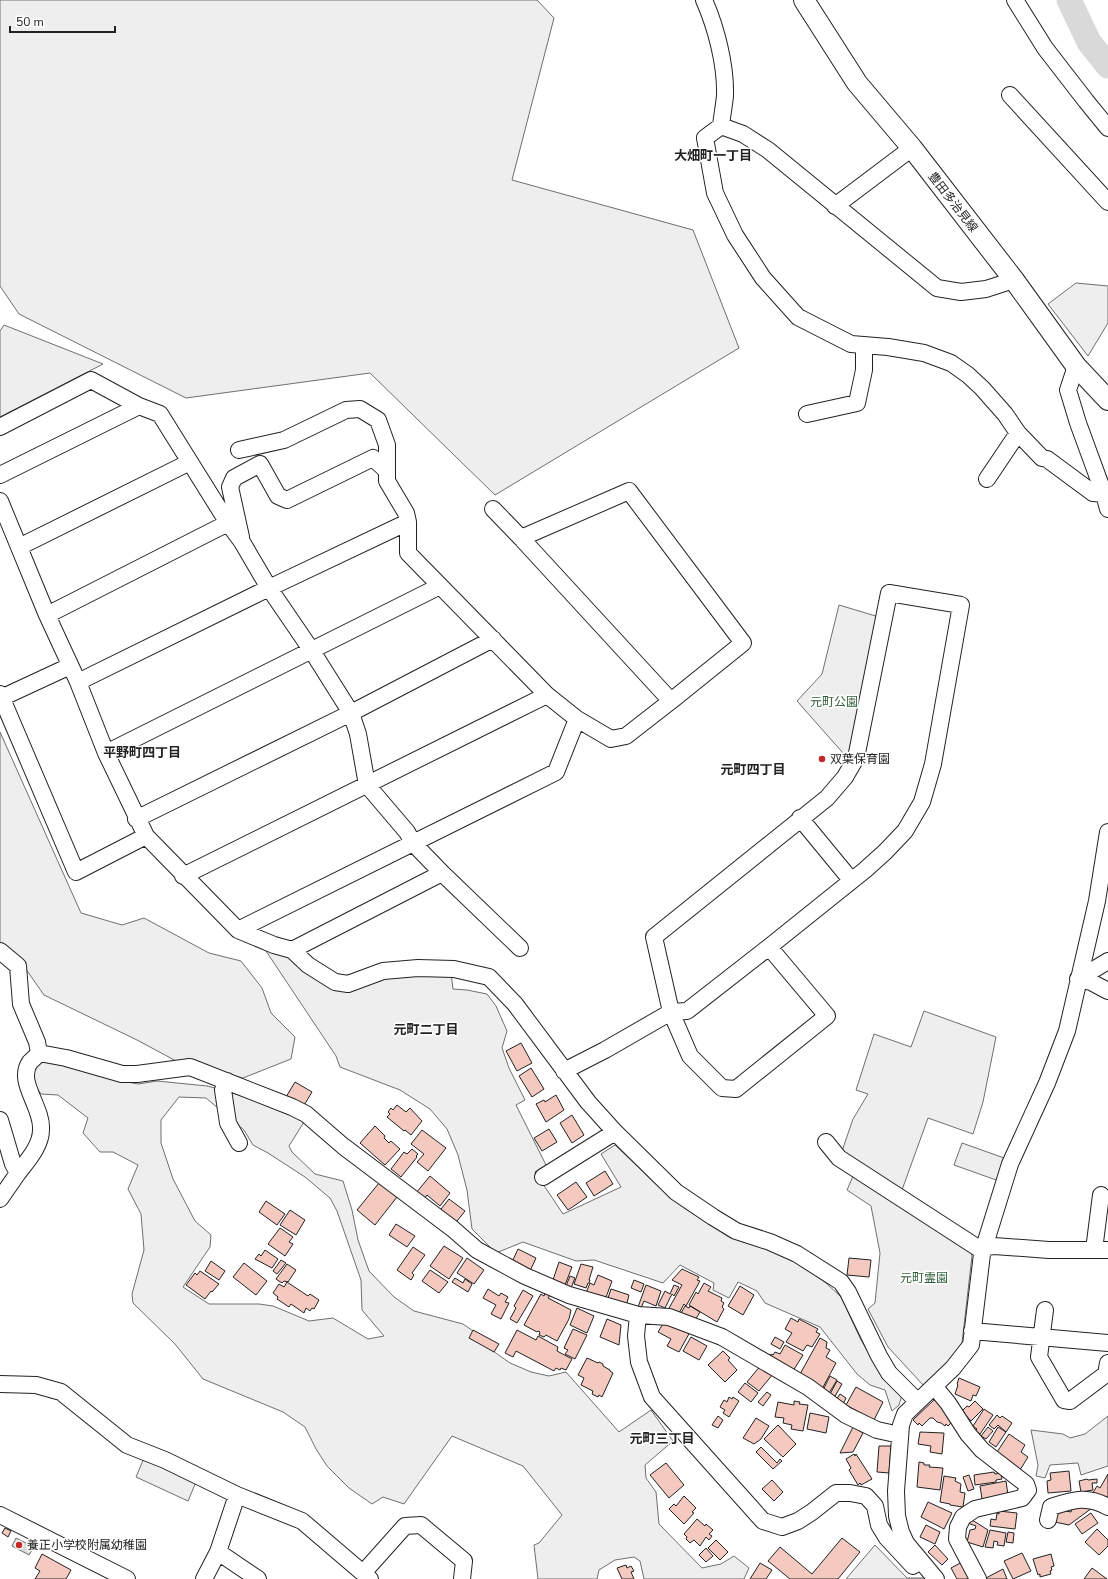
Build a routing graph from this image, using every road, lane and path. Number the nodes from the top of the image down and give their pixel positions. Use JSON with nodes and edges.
{"nodes":[{"id":1,"x":704,"y":0,"type":"edge"},
{"id":2,"x":804,"y":0,"type":"edge"},
{"id":3,"x":1015,"y":0,"type":"edge"},
{"id":4,"x":1010,"y":95,"type":"dead end"},
{"id":5,"x":721,"y":126,"type":"junction"},
{"id":6,"x":1108,"y":128,"type":"edge"},
{"id":7,"x":912,"y":148,"type":"junction"},
{"id":8,"x":1108,"y":202,"type":"edge"},
{"id":9,"x":835,"y":206,"type":"junction"},
{"id":10,"x":1014,"y":280,"type":"junction"},
{"id":11,"x":864,"y":345,"type":"junction"},
{"id":12,"x":1076,"y":366,"type":"junction"},
{"id":13,"x":1108,"y":400,"type":"edge"},
{"id":14,"x":139,"y":406,"type":"junction"},
{"id":15,"x":808,"y":414,"type":"dead end"},
{"id":16,"x":0,"y":427,"type":"edge"},
{"id":17,"x":1018,"y":433,"type":"junction"},
{"id":18,"x":239,"y":450,"type":"dead end"},
{"id":19,"x":190,"y":462,"type":"junction"},
{"id":20,"x":386,"y":470,"type":"junction"},
{"id":21,"x":0,"y":475,"type":"edge"},
{"id":22,"x":987,"y":478,"type":"dead end"},
{"id":23,"x":0,"y":501,"type":"edge"},
{"id":24,"x":1106,"y":502,"type":"edge"},
{"id":25,"x":493,"y":509,"type":"dead end"},
{"id":26,"x":408,"y":522,"type":"junction"},
{"id":27,"x":228,"y":523,"type":"junction"},
{"id":28,"x":521,"y":538,"type":"junction"},
{"id":29,"x":242,"y":542,"type":"junction"},
{"id":30,"x":19,"y":547,"type":"junction"},
{"id":31,"x":440,"y":586,"type":"junction"},
{"id":32,"x":269,"y":588,"type":"junction"},
{"id":33,"x":47,"y":615,"type":"junction"},
{"id":34,"x":493,"y":639,"type":"junction"},
{"id":35,"x":312,"y":651,"type":"junction"},
{"id":36,"x":70,"y":666,"type":"junction"},
{"id":37,"x":78,"y":682,"type":"junction"},
{"id":38,"x":547,"y":695,"type":"junction"},
{"id":39,"x":1,"y":696,"type":"edge"},
{"id":40,"x":671,"y":700,"type":"junction"},
{"id":41,"x":351,"y":712,"type":"junction"},
{"id":42,"x":577,"y":719,"type":"junction"},
{"id":43,"x":106,"y":753,"type":"junction"},
{"id":44,"x":366,"y":785,"type":"junction"},
{"id":45,"x":800,"y":818,"type":"junction"},
{"id":46,"x":136,"y":819,"type":"junction"},
{"id":47,"x":1108,"y":832,"type":"edge"},
{"id":48,"x":146,"y":836,"type":"junction"},
{"id":49,"x":413,"y":843,"type":"junction"},
{"id":50,"x":442,"y":873,"type":"junction"},
{"id":51,"x":183,"y":876,"type":"junction"},
{"id":52,"x":851,"y":880,"type":"junction"},
{"id":53,"x":238,"y":930,"type":"junction"},
{"id":54,"x":769,"y":947,"type":"junction"},
{"id":55,"x":520,"y":948,"type":"dead end"},
{"id":56,"x":292,"y":950,"type":"junction"},
{"id":57,"x":0,"y":951,"type":"edge"},
{"id":58,"x":1108,"y":961,"type":"edge"},
{"id":59,"x":1078,"y":979,"type":"junction"},
{"id":60,"x":1108,"y":991,"type":"edge"},
{"id":61,"x":671,"y":1012,"type":"junction"},
{"id":62,"x":39,"y":1053,"type":"junction"},
{"id":63,"x":564,"y":1071,"type":"junction"},
{"id":64,"x":227,"y":1081,"type":"junction"},
{"id":65,"x":0,"y":1120,"type":"edge"},
{"id":66,"x":615,"y":1132,"type":"junction"},
{"id":67,"x":826,"y":1142,"type":"dead end"},
{"id":68,"x":239,"y":1143,"type":"dead end"},
{"id":69,"x":18,"y":1174,"type":"junction"},
{"id":70,"x":543,"y":1177,"type":"dead end"},
{"id":71,"x":1100,"y":1196,"type":"dead end"},
{"id":72,"x":0,"y":1199,"type":"edge"},
{"id":73,"x":985,"y":1248,"type":"junction"},
{"id":74,"x":1101,"y":1250,"type":"edge"},
{"id":75,"x":1046,"y":1310,"type":"dead end"},
{"id":76,"x":638,"y":1316,"type":"junction"},
{"id":77,"x":972,"y":1331,"type":"junction"},
{"id":78,"x":1042,"y":1338,"type":"junction"},
{"id":79,"x":1108,"y":1343,"type":"edge"},
{"id":80,"x":1108,"y":1363,"type":"edge"},
{"id":81,"x":0,"y":1384,"type":"edge"},
{"id":82,"x":934,"y":1386,"type":"junction"},
{"id":83,"x":917,"y":1401,"type":"junction"},
{"id":84,"x":900,"y":1435,"type":"junction"},
{"id":85,"x":237,"y":1495,"type":"junction"},
{"id":86,"x":1108,"y":1507,"type":"edge"},
{"id":87,"x":0,"y":1516,"type":"edge"},
{"id":88,"x":1048,"y":1520,"type":"dead end"},
{"id":89,"x":218,"y":1552,"type":"junction"},
{"id":90,"x":366,"y":1576,"type":"edge"},
{"id":91,"x":934,"y":1577,"type":"edge"},
{"id":92,"x":127,"y":1579,"type":"edge"},
{"id":93,"x":204,"y":1579,"type":"edge"},
{"id":94,"x":258,"y":1579,"type":"edge"},
{"id":95,"x":462,"y":1579,"type":"edge"},
{"id":96,"x":978,"y":1579,"type":"edge"}],
"edges":[{"from":1,"to":5,"type":"street"},
{"from":2,"to":7,"type":"main road","name":"豊田多治見線"},
{"from":3,"to":6,"type":"street"},
{"from":4,"to":8,"type":"street"},
{"from":5,"to":9,"type":"street"},
{"from":5,"to":11,"type":"street"},
{"from":7,"to":9,"type":"street"},
{"from":7,"to":10,"type":"main road","name":"豊田多治見線"},
{"from":9,"to":10,"type":"street"},
{"from":10,"to":12,"type":"main road","name":"豊田多治見線"},
{"from":11,"to":15,"type":"street"},
{"from":11,"to":17,"type":"street"},
{"from":12,"to":13,"type":"main road","name":"豊田多治見線"},
{"from":12,"to":24,"type":"street"},
{"from":14,"to":16,"type":"street"},
{"from":14,"to":19,"type":"street"},
{"from":14,"to":21,"type":"street"},
{"from":17,"to":22,"type":"street"},
{"from":17,"to":24,"type":"street"},
{"from":18,"to":20,"type":"street"},
{"from":19,"to":27,"type":"street"},
{"from":19,"to":30,"type":"street"},
{"from":20,"to":26,"type":"street"},
{"from":20,"to":29,"type":"street"},
{"from":23,"to":30,"type":"street"},
{"from":25,"to":28,"type":"street"},
{"from":26,"to":31,"type":"street"},
{"from":26,"to":32,"type":"street"},
{"from":27,"to":29,"type":"street"},
{"from":27,"to":33,"type":"street"},
{"from":28,"to":40,"type":"street"},
{"from":28,"to":40,"type":"street"},
{"from":29,"to":32,"type":"street"},
{"from":30,"to":33,"type":"street"},
{"from":31,"to":34,"type":"street"},
{"from":31,"to":35,"type":"street"},
{"from":32,"to":35,"type":"street"},
{"from":32,"to":37,"type":"street"},
{"from":33,"to":36,"type":"street"},
{"from":34,"to":38,"type":"street"},
{"from":34,"to":41,"type":"street"},
{"from":35,"to":41,"type":"street"},
{"from":35,"to":43,"type":"street"},
{"from":36,"to":37,"type":"street"},
{"from":36,"to":39,"type":"street"},
{"from":37,"to":43,"type":"street"},
{"from":38,"to":42,"type":"street"},
{"from":38,"to":44,"type":"street"},
{"from":39,"to":48,"type":"street"},
{"from":40,"to":42,"type":"street"},
{"from":41,"to":44,"type":"street"},
{"from":41,"to":46,"type":"street"},
{"from":42,"to":49,"type":"street"},
{"from":43,"to":46,"type":"street"},
{"from":44,"to":49,"type":"street"},
{"from":44,"to":51,"type":"street"},
{"from":45,"to":52,"type":"street"},
{"from":45,"to":52,"type":"street"},
{"from":45,"to":61,"type":"street"},
{"from":46,"to":48,"type":"street"},
{"from":47,"to":59,"type":"street"},
{"from":48,"to":51,"type":"street"},
{"from":49,"to":50,"type":"street"},
{"from":49,"to":53,"type":"street"},
{"from":50,"to":55,"type":"street"},
{"from":50,"to":56,"type":"street"},
{"from":51,"to":53,"type":"street"},
{"from":52,"to":54,"type":"street"},
{"from":53,"to":56,"type":"street"},
{"from":54,"to":61,"type":"street"},
{"from":54,"to":61,"type":"street"},
{"from":56,"to":63,"type":"street"},
{"from":57,"to":62,"type":"street"},
{"from":58,"to":59,"type":"street"},
{"from":59,"to":60,"type":"street"},
{"from":59,"to":73,"type":"street"},
{"from":61,"to":63,"type":"street"},
{"from":62,"to":64,"type":"street"},
{"from":62,"to":69,"type":"street"},
{"from":63,"to":66,"type":"street"},
{"from":64,"to":68,"type":"street"},
{"from":64,"to":76,"type":"street"},
{"from":65,"to":69,"type":"street"},
{"from":66,"to":70,"type":"street"},
{"from":66,"to":83,"type":"street"},
{"from":67,"to":73,"type":"street"},
{"from":69,"to":72,"type":"street"},
{"from":71,"to":74,"type":"street"},
{"from":73,"to":74,"type":"street"},
{"from":73,"to":77,"type":"street"},
{"from":75,"to":78,"type":"street"},
{"from":76,"to":84,"type":"street"},
{"from":76,"to":91,"type":"street"},
{"from":77,"to":78,"type":"street"},
{"from":77,"to":82,"type":"street"},
{"from":78,"to":79,"type":"street"},
{"from":78,"to":80,"type":"street"},
{"from":81,"to":85,"type":"street"},
{"from":82,"to":83,"type":"street"},
{"from":82,"to":96,"type":"street"},
{"from":83,"to":84,"type":"street"},
{"from":84,"to":91,"type":"street"},
{"from":85,"to":89,"type":"street"},
{"from":85,"to":90,"type":"street"},
{"from":86,"to":88,"type":"street"},
{"from":87,"to":92,"type":"street"},
{"from":89,"to":93,"type":"street"},
{"from":89,"to":94,"type":"street"},
{"from":90,"to":95,"type":"street"}]}
